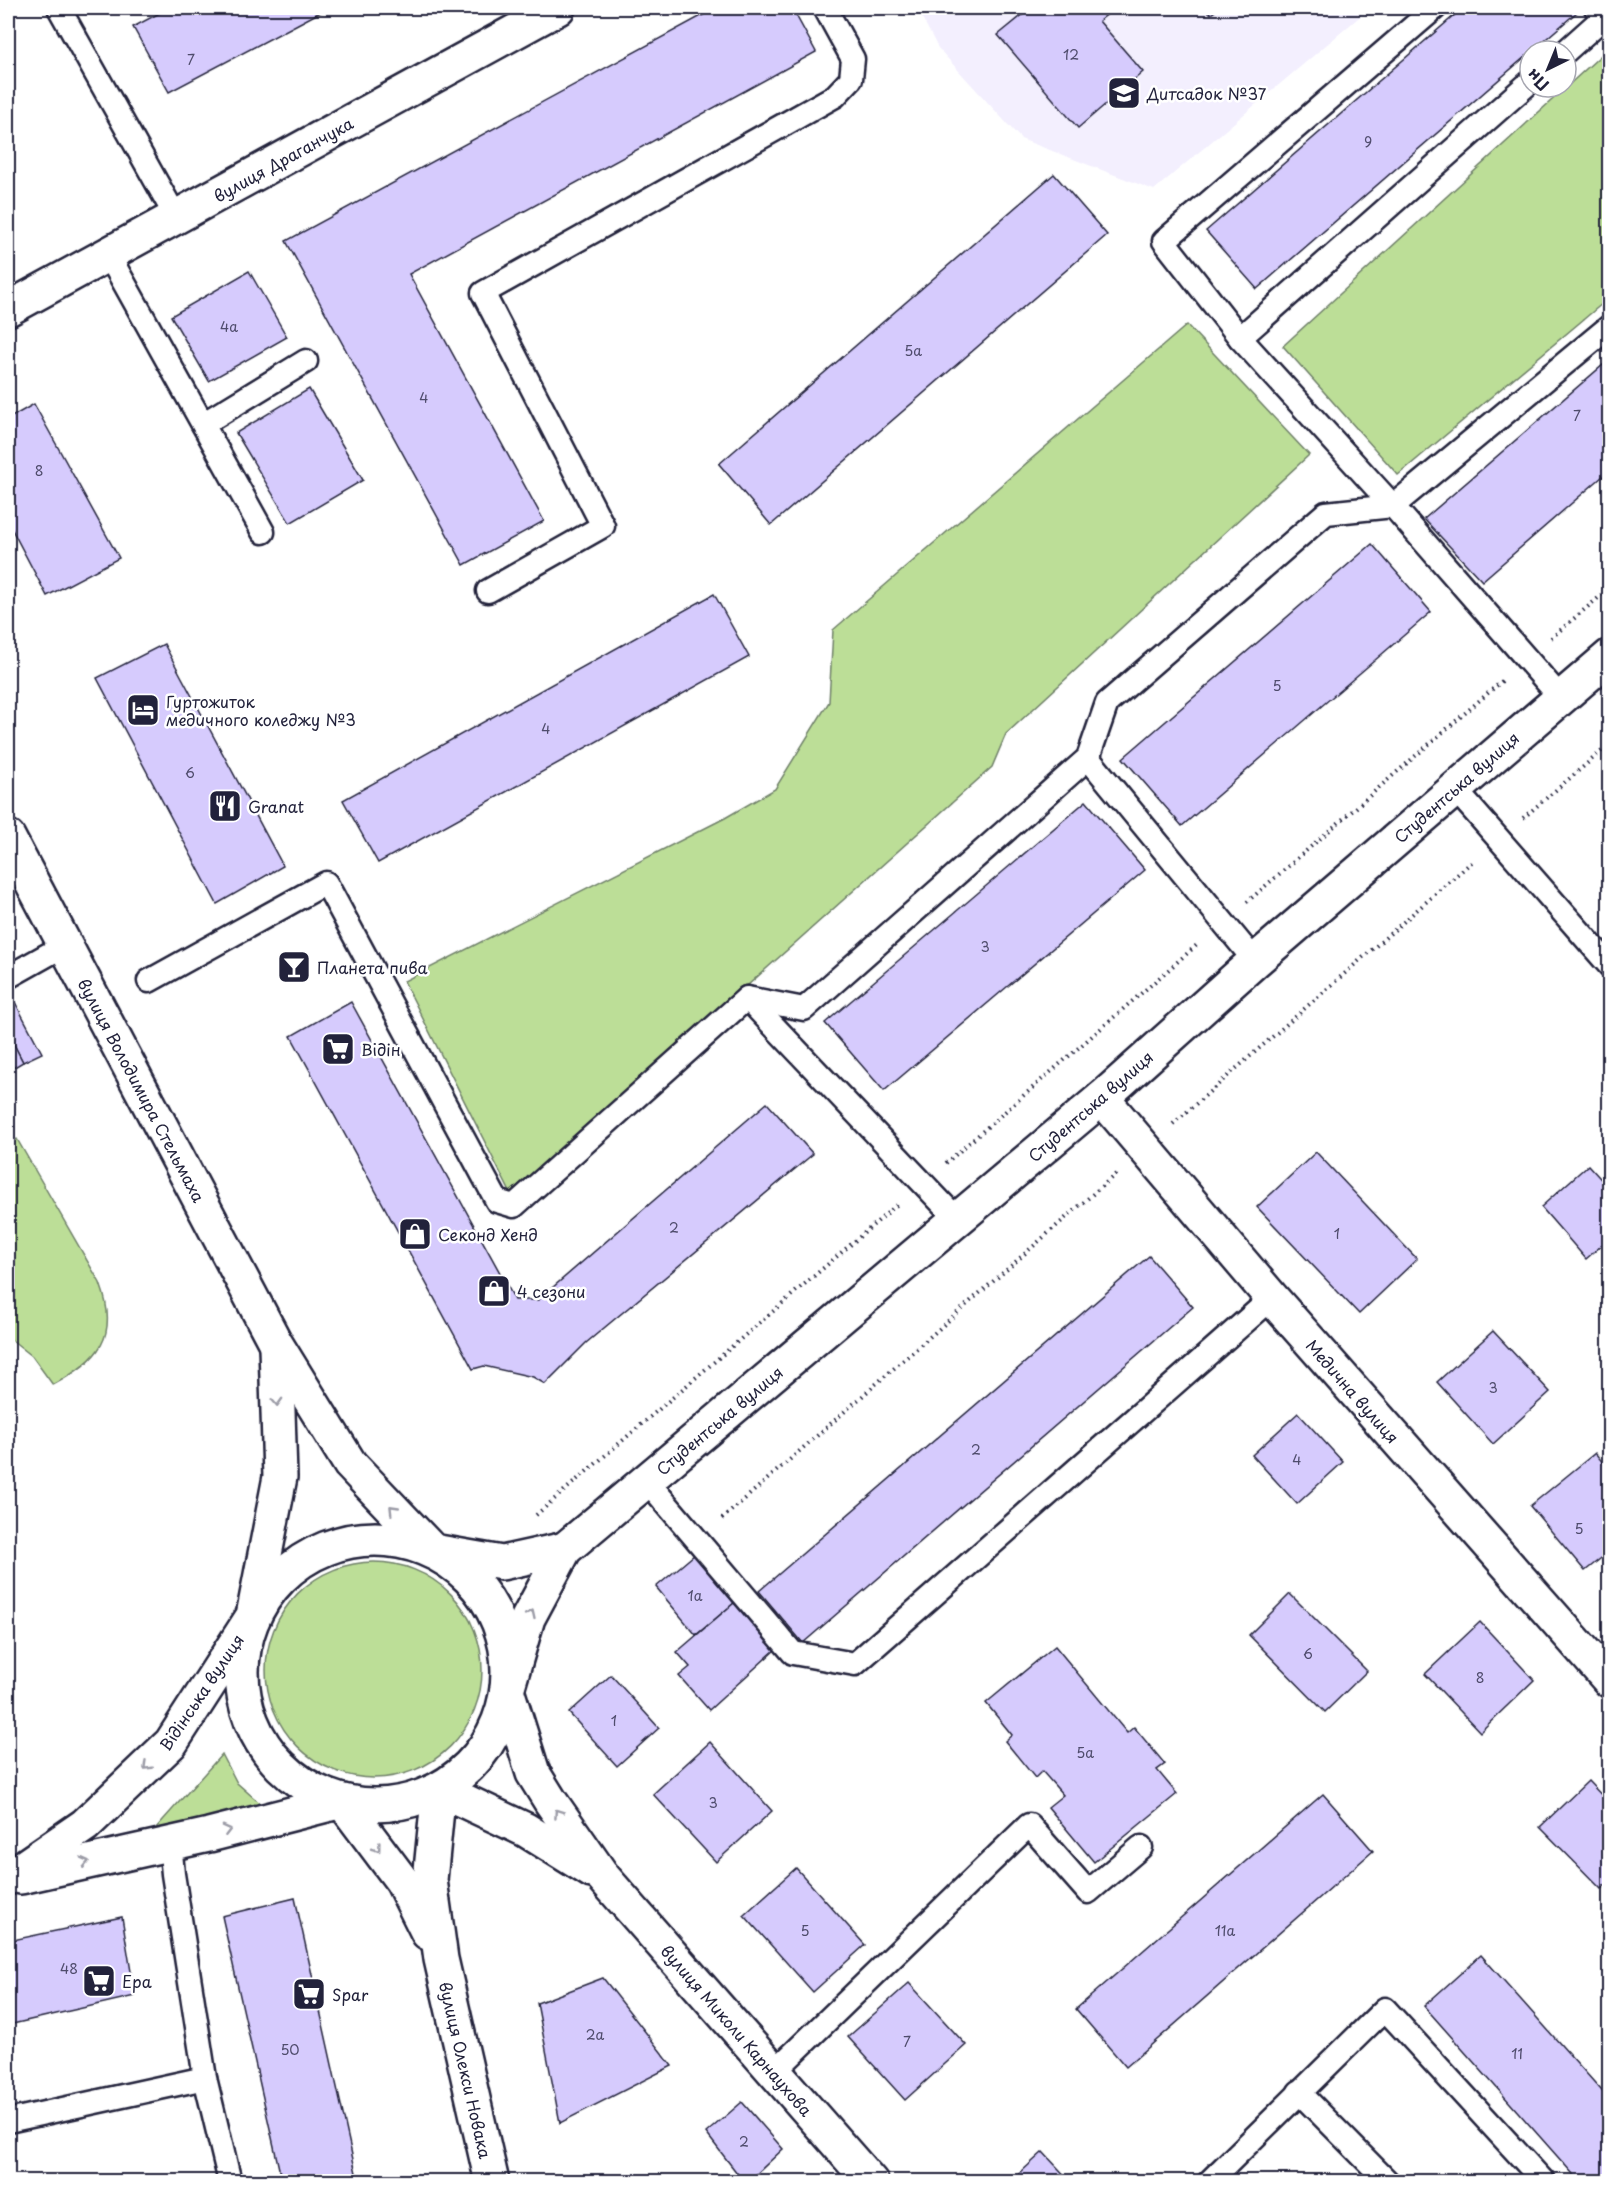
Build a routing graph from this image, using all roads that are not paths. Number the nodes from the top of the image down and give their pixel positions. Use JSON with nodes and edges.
{"nodes":[{"id":1,"x":59,"y":8,"type":"edge"},
{"id":2,"x":558,"y":8,"type":"edge"},
{"id":3,"x":825,"y":8,"type":"edge"},
{"id":4,"x":1435,"y":8,"type":"edge"},
{"id":5,"x":1596,"y":8,"type":"edge"},
{"id":6,"x":1578,"y":40,"type":"edge"},
{"id":7,"x":1518,"y":93,"type":"edge"},
{"id":8,"x":176,"y":217,"type":"junction"},
{"id":9,"x":108,"y":254,"type":"junction"},
{"id":10,"x":8,"y":309,"type":"edge"},
{"id":11,"x":1610,"y":326,"type":"edge"},
{"id":12,"x":1240,"y":338,"type":"junction"},
{"id":13,"x":306,"y":361,"type":"dead end"},
{"id":14,"x":203,"y":424,"type":"junction"},
{"id":15,"x":1393,"y":506,"type":"junction"},
{"id":16,"x":263,"y":532,"type":"dead end"},
{"id":17,"x":488,"y":591,"type":"dead end"},
{"id":18,"x":1610,"y":656,"type":"edge"},
{"id":19,"x":1560,"y":697,"type":"junction"},
{"id":20,"x":1088,"y":758,"type":"junction"},
{"id":21,"x":1454,"y":788,"type":"junction"},
{"id":22,"x":8,"y":837,"type":"edge"},
{"id":23,"x":64,"y":945,"type":"junction"},
{"id":24,"x":1255,"y":961,"type":"junction"},
{"id":25,"x":1610,"y":966,"type":"edge"},
{"id":26,"x":8,"y":977,"type":"edge"},
{"id":27,"x":149,"y":981,"type":"dead end"},
{"id":28,"x":747,"y":998,"type":"junction"},
{"id":29,"x":1102,"y":1098,"type":"junction"},
{"id":30,"x":957,"y":1219,"type":"junction"},
{"id":31,"x":1272,"y":1298,"type":"junction"},
{"id":32,"x":276,"y":1344,"type":"junction"},
{"id":33,"x":647,"y":1481,"type":"junction"},
{"id":34,"x":565,"y":1550,"type":"junction"},
{"id":35,"x":433,"y":1551,"type":"junction"},
{"id":36,"x":253,"y":1616,"type":"junction"},
{"id":37,"x":1610,"y":1681,"type":"edge"},
{"id":38,"x":507,"y":1690,"type":"junction"},
{"id":39,"x":439,"y":1789,"type":"junction"},
{"id":40,"x":342,"y":1801,"type":"junction"},
{"id":41,"x":170,"y":1842,"type":"junction"},
{"id":42,"x":1141,"y":1847,"type":"dead end"},
{"id":43,"x":604,"y":1878,"type":"junction"},
{"id":44,"x":8,"y":1879,"type":"edge"},
{"id":45,"x":441,"y":1959,"type":"junction"},
{"id":46,"x":775,"y":2071,"type":"junction"},
{"id":47,"x":205,"y":2078,"type":"junction"},
{"id":48,"x":1299,"y":2092,"type":"junction"},
{"id":49,"x":8,"y":2121,"type":"edge"},
{"id":50,"x":230,"y":2181,"type":"edge"},
{"id":51,"x":492,"y":2181,"type":"edge"},
{"id":52,"x":871,"y":2181,"type":"edge"},
{"id":53,"x":1209,"y":2181,"type":"edge"},
{"id":54,"x":1388,"y":2181,"type":"edge"},
{"id":55,"x":1544,"y":2181,"type":"edge"}],
"edges":[{"from":1,"to":8,"type":"lane"},
{"from":2,"to":8,"type":"main road","name":"вулиця Драганчука"},
{"from":3,"to":17,"type":"lane"},
{"from":4,"to":12,"type":"lane"},
{"from":5,"to":6,"type":"lane"},
{"from":7,"to":12,"type":"lane"},
{"from":8,"to":9,"type":"main road","name":"вулиця Драганчука"},
{"from":9,"to":10,"type":"main road","name":"вулиця Драганчука"},
{"from":9,"to":14,"type":"lane"},
{"from":11,"to":15,"type":"lane"},
{"from":12,"to":15,"type":"lane"},
{"from":13,"to":14,"type":"lane"},
{"from":14,"to":16,"type":"lane"},
{"from":15,"to":19,"type":"lane"},
{"from":15,"to":20,"type":"lane"},
{"from":18,"to":19,"type":"main road","name":"Студентська вулиця"},
{"from":19,"to":21,"type":"main road","name":"Студентська вулиця"},
{"from":20,"to":24,"type":"lane"},
{"from":20,"to":28,"type":"lane"},
{"from":21,"to":24,"type":"main road","name":"Студентська вулиця"},
{"from":21,"to":25,"type":"lane"},
{"from":22,"to":23,"type":"main road","name":"вулиця Володимира Стельмаха"},
{"from":23,"to":26,"type":"lane"},
{"from":23,"to":32,"type":"main road","name":"вулиця Володимира Стельмаха"},
{"from":24,"to":29,"type":"main road","name":"Студентська вулиця"},
{"from":27,"to":28,"type":"lane"},
{"from":28,"to":30,"type":"lane"},
{"from":29,"to":30,"type":"main road","name":"Студентська вулиця"},
{"from":29,"to":31,"type":"main road","name":"Медична вулиця"},
{"from":30,"to":33,"type":"main road","name":"Студентська вулиця"},
{"from":31,"to":33,"type":"lane"},
{"from":31,"to":37,"type":"main road","name":"Медична вулиця"},
{"from":35,"to":32,"type":"main road","name":"вулиця Володимира Стельмаха","one_way":true},
{"from":32,"to":36,"type":"main road","name":"вулиця Володимира Стельмаха","one_way":true},
{"from":33,"to":34,"type":"main road","name":"Студентська вулиця"},
{"from":34,"to":35,"type":"main road"},
{"from":38,"to":34,"type":"main road","one_way":true},
{"from":35,"to":36,"type":"main road","name":"Відінська вулиця"},
{"from":35,"to":38,"type":"main road"},
{"from":36,"to":40,"type":"main road"},
{"from":36,"to":44,"type":"main road","name":"Відінська вулиця","one_way":true},
{"from":38,"to":39,"type":"main road"},
{"from":43,"to":38,"type":"main road","name":"вулиця Миколи Карнаухова","one_way":true},
{"from":39,"to":40,"type":"main road"},
{"from":39,"to":43,"type":"main road","name":"вулиця Миколи Карнаухова"},
{"from":39,"to":45,"type":"main road","name":"вулиця Олекси Новака"},
{"from":41,"to":40,"type":"main road","name":"Відінська вулиця","one_way":true},
{"from":40,"to":45,"type":"main road","name":"вулиця Олекси Новака","one_way":true},
{"from":44,"to":41,"type":"main road","name":"Відінська вулиця","one_way":true},
{"from":41,"to":47,"type":"lane"},
{"from":42,"to":46,"type":"lane"},
{"from":43,"to":46,"type":"main road","name":"вулиця Миколи Карнаухова"},
{"from":45,"to":51,"type":"main road","name":"вулиця Олекси Новака"},
{"from":46,"to":52,"type":"main road","name":"вулиця Миколи Карнаухова"},
{"from":47,"to":49,"type":"lane"},
{"from":47,"to":50,"type":"lane"},
{"from":48,"to":53,"type":"lane"},
{"from":48,"to":54,"type":"lane"},
{"from":48,"to":55,"type":"lane"}]}
